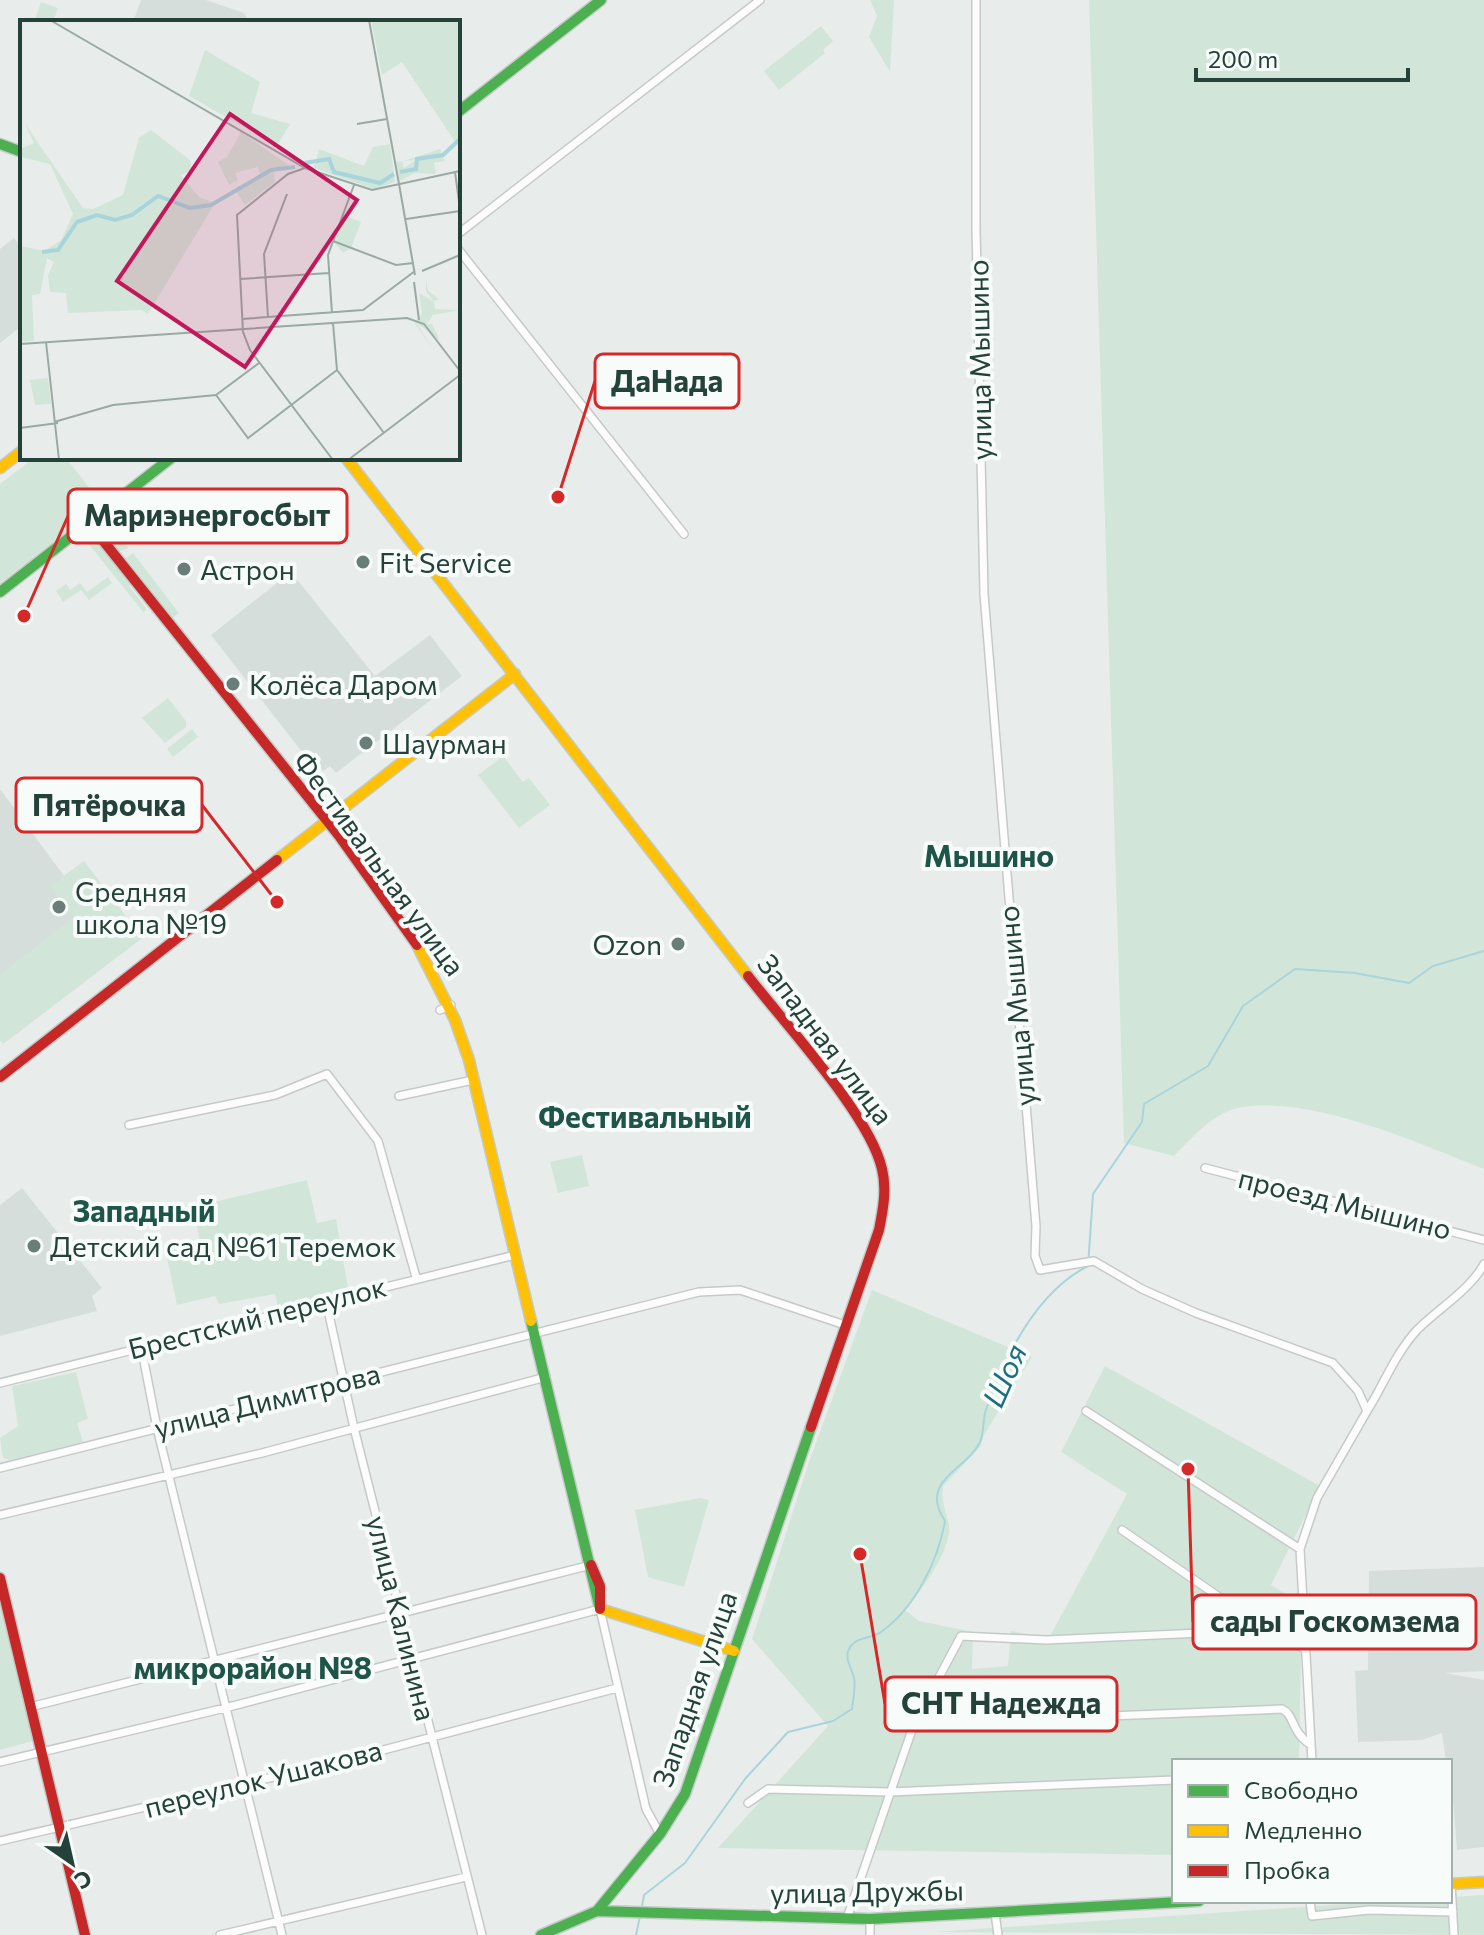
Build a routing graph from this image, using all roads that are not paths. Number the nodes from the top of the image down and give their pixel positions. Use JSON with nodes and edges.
{"nodes":[{"id":1,"x":601,"y":0,"type":"edge"},
{"id":2,"x":760,"y":0,"type":"edge"},
{"id":3,"x":976,"y":0,"type":"edge"},
{"id":4,"x":460,"y":110,"type":"edge"},
{"id":5,"x":0,"y":144,"type":"edge"},
{"id":6,"x":20,"y":151,"type":"edge"},
{"id":7,"x":460,"y":232,"type":"edge"},
{"id":8,"x":460,"y":252,"type":"edge"},
{"id":9,"x":20,"y":453,"type":"edge"},
{"id":10,"x":168,"y":460,"type":"edge"},
{"id":11,"x":348,"y":460,"type":"edge"},
{"id":12,"x":0,"y":468,"type":"edge"},
{"id":13,"x":89,"y":523,"type":"junction"},
{"id":14,"x":684,"y":534,"type":"dead end"},
{"id":15,"x":0,"y":592,"type":"edge"},
{"id":16,"x":515,"y":674,"type":"junction"},
{"id":17,"x":326,"y":821,"type":"junction"},
{"id":18,"x":451,"y":1005,"type":"junction"},
{"id":19,"x":440,"y":1010,"type":"dead end"},
{"id":20,"x":0,"y":1077,"type":"edge"},
{"id":21,"x":473,"y":1080,"type":"junction"},
{"id":22,"x":399,"y":1096,"type":"dead end"},
{"id":23,"x":129,"y":1125,"type":"dead end"},
{"id":24,"x":1205,"y":1168,"type":"dead end"},
{"id":25,"x":1484,"y":1240,"type":"edge"},
{"id":26,"x":515,"y":1255,"type":"junction"},
{"id":27,"x":1484,"y":1264,"type":"edge"},
{"id":28,"x":416,"y":1277,"type":"junction"},
{"id":29,"x":326,"y":1301,"type":"junction"},
{"id":30,"x":845,"y":1325,"type":"junction"},
{"id":31,"x":534,"y":1333,"type":"junction"},
{"id":32,"x":141,"y":1346,"type":"junction"},
{"id":33,"x":546,"y":1377,"type":"junction"},
{"id":34,"x":344,"y":1380,"type":"junction"},
{"id":35,"x":0,"y":1383,"type":"edge"},
{"id":36,"x":1086,"y":1411,"type":"dead end"},
{"id":37,"x":1367,"y":1411,"type":"junction"},
{"id":38,"x":157,"y":1428,"type":"junction"},
{"id":39,"x":354,"y":1428,"type":"junction"},
{"id":40,"x":0,"y":1468,"type":"edge"},
{"id":41,"x":169,"y":1474,"type":"junction"},
{"id":42,"x":0,"y":1515,"type":"edge"},
{"id":43,"x":1122,"y":1530,"type":"dead end"},
{"id":44,"x":1300,"y":1549,"type":"junction"},
{"id":45,"x":591,"y":1565,"type":"junction"},
{"id":46,"x":0,"y":1578,"type":"edge"},
{"id":47,"x":600,"y":1609,"type":"junction"},
{"id":48,"x":402,"y":1615,"type":"junction"},
{"id":49,"x":1267,"y":1630,"type":"junction"},
{"id":50,"x":1303,"y":1648,"type":"junction"},
{"id":51,"x":734,"y":1651,"type":"junction"},
{"id":52,"x":413,"y":1656,"type":"junction"},
{"id":53,"x":214,"y":1662,"type":"junction"},
{"id":54,"x":617,"y":1688,"type":"junction"},
{"id":55,"x":30,"y":1707,"type":"junction"},
{"id":56,"x":225,"y":1708,"type":"junction"},
{"id":57,"x":914,"y":1724,"type":"junction"},
{"id":58,"x":431,"y":1735,"type":"junction"},
{"id":59,"x":1311,"y":1745,"type":"junction"},
{"id":60,"x":41,"y":1754,"type":"junction"},
{"id":61,"x":1312,"y":1759,"type":"edge"},
{"id":62,"x":0,"y":1762,"type":"edge"},
{"id":63,"x":1172,"y":1780,"type":"edge"},
{"id":64,"x":244,"y":1783,"type":"junction"},
{"id":65,"x":890,"y":1792,"type":"junction"},
{"id":66,"x":748,"y":1803,"type":"dead end"},
{"id":67,"x":59,"y":1827,"type":"junction"},
{"id":68,"x":660,"y":1834,"type":"junction"},
{"id":69,"x":0,"y":1841,"type":"edge"},
{"id":70,"x":466,"y":1877,"type":"junction"},
{"id":71,"x":1484,"y":1882,"type":"edge"},
{"id":72,"x":1452,"y":1884,"type":"edge"},
{"id":73,"x":1172,"y":1903,"type":"edge"},
{"id":74,"x":1310,"y":1903,"type":"edge"},
{"id":75,"x":1452,"y":1903,"type":"edge"},
{"id":76,"x":597,"y":1911,"type":"junction"},
{"id":77,"x":1453,"y":1912,"type":"junction"},
{"id":78,"x":995,"y":1913,"type":"junction"},
{"id":79,"x":847,"y":1918,"type":"junction"},
{"id":80,"x":278,"y":1919,"type":"junction"},
{"id":81,"x":870,"y":1919,"type":"junction"},
{"id":82,"x":85,"y":1935,"type":"edge"},
{"id":83,"x":220,"y":1935,"type":"edge"},
{"id":84,"x":282,"y":1935,"type":"edge"},
{"id":85,"x":482,"y":1935,"type":"edge"},
{"id":86,"x":541,"y":1935,"type":"edge"},
{"id":87,"x":870,"y":1935,"type":"edge"},
{"id":88,"x":998,"y":1935,"type":"edge"},
{"id":89,"x":1454,"y":1935,"type":"edge"}],
"edges":[{"from":1,"to":4,"type":"main road"},
{"from":2,"to":7,"type":"street"},
{"from":3,"to":37,"type":"street","name":"улица Мышино"},
{"from":5,"to":6,"type":"main road"},
{"from":8,"to":14,"type":"street"},
{"from":9,"to":12,"type":"main road"},
{"from":10,"to":13,"type":"main road"},
{"from":11,"to":16,"type":"main road","name":"Западная улица"},
{"from":13,"to":15,"type":"main road"},
{"from":13,"to":17,"type":"main road","name":"Фестивальная улица"},
{"from":16,"to":17,"type":"main road"},
{"from":16,"to":30,"type":"main road","name":"Западная улица"},
{"from":17,"to":18,"type":"main road","name":"Фестивальная улица"},
{"from":17,"to":20,"type":"main road"},
{"from":18,"to":19,"type":"street"},
{"from":18,"to":21,"type":"main road","name":"Фестивальная улица"},
{"from":21,"to":22,"type":"street"},
{"from":21,"to":26,"type":"main road","name":"Фестивальная улица"},
{"from":23,"to":28,"type":"street"},
{"from":24,"to":25,"type":"street","name":"проезд Мышино"},
{"from":26,"to":28,"type":"street","name":"Брестский переулок"},
{"from":26,"to":31,"type":"main road","name":"Фестивальная улица"},
{"from":27,"to":37,"type":"street","name":"проезд Мышино"},
{"from":28,"to":29,"type":"street","name":"Брестский переулок"},
{"from":29,"to":32,"type":"street","name":"Брестский переулок"},
{"from":29,"to":34,"type":"street","name":"улица Калинина"},
{"from":30,"to":31,"type":"street","name":"улица Димитрова"},
{"from":30,"to":51,"type":"main road","name":"Западная улица"},
{"from":31,"to":33,"type":"main road","name":"Фестивальная улица"},
{"from":31,"to":34,"type":"street","name":"улица Димитрова"},
{"from":32,"to":35,"type":"street","name":"Брестский переулок"},
{"from":32,"to":38,"type":"street"},
{"from":33,"to":39,"type":"street"},
{"from":33,"to":45,"type":"main road","name":"Фестивальная улица"},
{"from":34,"to":38,"type":"street","name":"улица Димитрова"},
{"from":34,"to":39,"type":"street","name":"улица Калинина"},
{"from":36,"to":44,"type":"street"},
{"from":37,"to":44,"type":"street"},
{"from":38,"to":40,"type":"street","name":"улица Димитрова"},
{"from":38,"to":41,"type":"street"},
{"from":39,"to":41,"type":"street"},
{"from":39,"to":48,"type":"street","name":"улица Калинина"},
{"from":41,"to":42,"type":"street"},
{"from":41,"to":53,"type":"street"},
{"from":43,"to":49,"type":"street"},
{"from":44,"to":50,"type":"street"},
{"from":45,"to":47,"type":"main road","name":"Фестивальная улица"},
{"from":45,"to":48,"type":"street"},
{"from":46,"to":55,"type":"main road"},
{"from":47,"to":51,"type":"main road"},
{"from":47,"to":52,"type":"street"},
{"from":47,"to":54,"type":"street","name":"Фестивальная улица"},
{"from":48,"to":52,"type":"street","name":"улица Калинина"},
{"from":48,"to":53,"type":"street"},
{"from":49,"to":50,"type":"street"},
{"from":49,"to":57,"type":"street"},
{"from":50,"to":59,"type":"street"},
{"from":51,"to":68,"type":"main road","name":"Западная улица"},
{"from":52,"to":56,"type":"street"},
{"from":52,"to":58,"type":"street","name":"улица Калинина"},
{"from":53,"to":55,"type":"street"},
{"from":53,"to":56,"type":"street"},
{"from":54,"to":58,"type":"street","name":"переулок Ушакова"},
{"from":54,"to":68,"type":"street","name":"Фестивальная улица"},
{"from":55,"to":60,"type":"main road"},
{"from":56,"to":60,"type":"street"},
{"from":56,"to":64,"type":"street"},
{"from":57,"to":59,"type":"street"},
{"from":57,"to":65,"type":"street"},
{"from":58,"to":64,"type":"street","name":"переулок Ушакова"},
{"from":58,"to":70,"type":"street","name":"улица Калинина"},
{"from":59,"to":61,"type":"street"},
{"from":60,"to":62,"type":"street"},
{"from":60,"to":67,"type":"main road"},
{"from":63,"to":65,"type":"street"},
{"from":64,"to":67,"type":"street","name":"переулок Ушакова"},
{"from":64,"to":80,"type":"street"},
{"from":65,"to":66,"type":"street"},
{"from":65,"to":79,"type":"street"},
{"from":67,"to":69,"type":"street","name":"переулок Ушакова"},
{"from":67,"to":82,"type":"main road"},
{"from":68,"to":76,"type":"main road","name":"Западная улица"},
{"from":70,"to":80,"type":"street"},
{"from":70,"to":85,"type":"street","name":"улица Калинина"},
{"from":71,"to":72,"type":"main road"},
{"from":73,"to":78,"type":"main road","name":"улица Дружбы"},
{"from":74,"to":77,"type":"street"},
{"from":75,"to":77,"type":"street"},
{"from":76,"to":79,"type":"main road","name":"улица Дружбы"},
{"from":76,"to":86,"type":"main road","name":"улица Дружбы"},
{"from":77,"to":89,"type":"street"},
{"from":78,"to":81,"type":"main road","name":"улица Дружбы"},
{"from":78,"to":88,"type":"street"},
{"from":79,"to":81,"type":"main road","name":"улица Дружбы"},
{"from":80,"to":83,"type":"street"},
{"from":80,"to":84,"type":"street"},
{"from":81,"to":87,"type":"street"}]}
